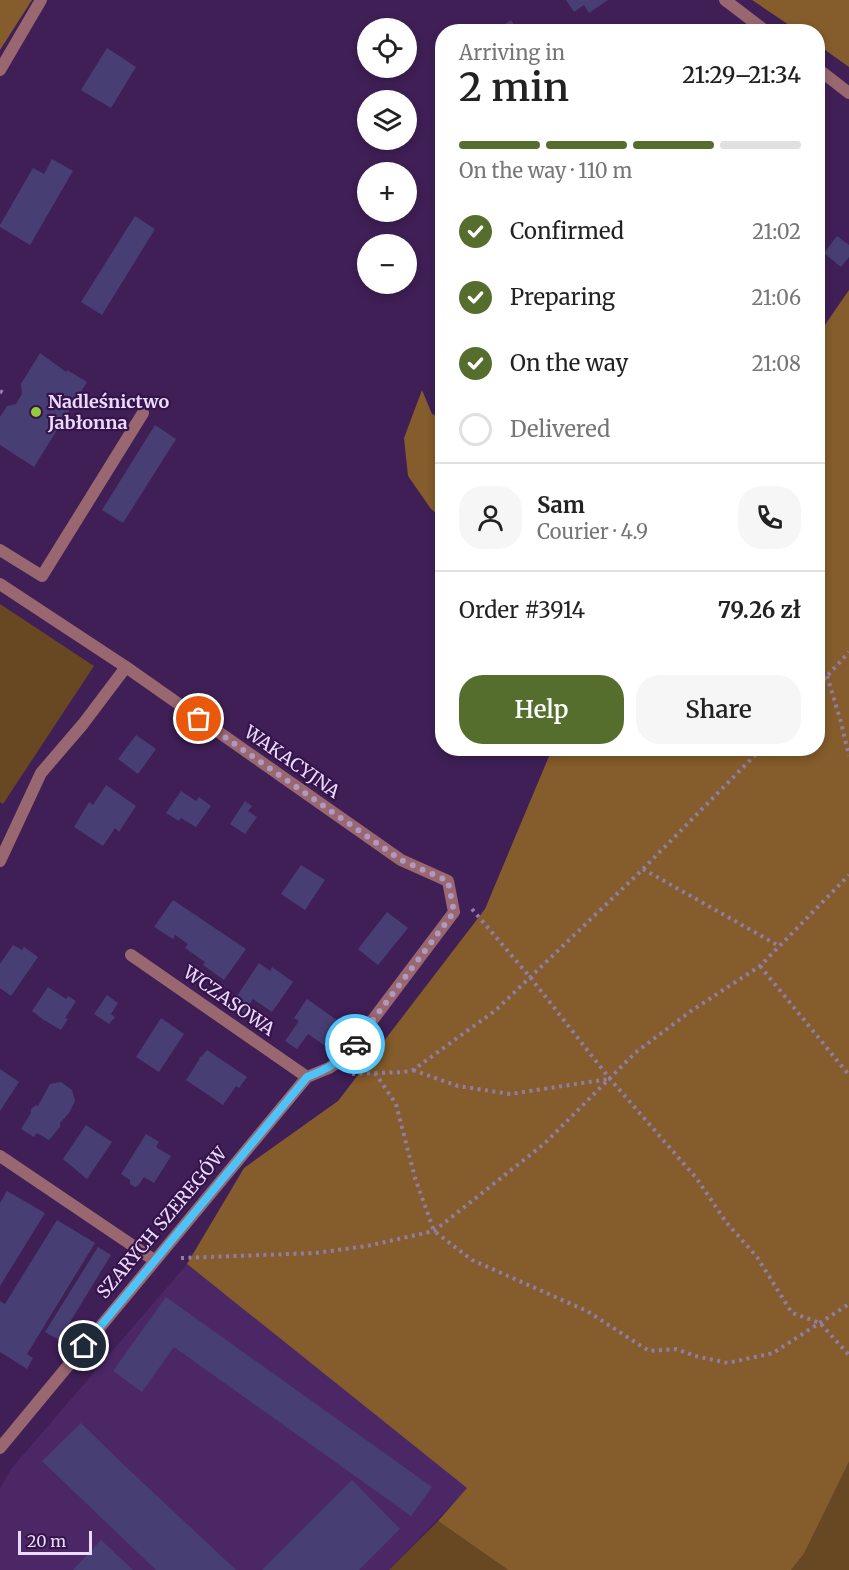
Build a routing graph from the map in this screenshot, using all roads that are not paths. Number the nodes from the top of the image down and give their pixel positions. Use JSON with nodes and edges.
{"nodes":[{"id":1,"x":41,"y":0,"type":"edge"},
{"id":2,"x":725,"y":0,"type":"edge"},
{"id":3,"x":756,"y":24,"type":"edge"},
{"id":4,"x":0,"y":70,"type":"edge"},
{"id":5,"x":825,"y":74,"type":"edge"},
{"id":6,"x":849,"y":93,"type":"edge"},
{"id":7,"x":143,"y":412,"type":"dead end"},
{"id":8,"x":0,"y":550,"type":"edge"},
{"id":9,"x":0,"y":584,"type":"edge"},
{"id":10,"x":126,"y":668,"type":"junction"},
{"id":11,"x":0,"y":861,"type":"edge"},
{"id":12,"x":131,"y":955,"type":"dead end"},
{"id":13,"x":307,"y":1077,"type":"junction"},
{"id":14,"x":0,"y":1156,"type":"edge"},
{"id":15,"x":154,"y":1260,"type":"junction"},
{"id":16,"x":0,"y":1448,"type":"edge"}],
"edges":[{"from":1,"to":4,"type":"street"},
{"from":2,"to":3,"type":"street"},
{"from":5,"to":6,"type":"street"},
{"from":7,"to":8,"type":"street"},
{"from":9,"to":10,"type":"street","name":"WAKACYJNA"},
{"from":10,"to":11,"type":"street"},
{"from":10,"to":13,"type":"street","name":"WAKACYJNA"},
{"from":12,"to":13,"type":"street","name":"WCZASOWA"},
{"from":13,"to":15,"type":"street","name":"SZARYCH SZEREGÓW"},
{"from":14,"to":15,"type":"street"},
{"from":15,"to":16,"type":"street","name":"SZARYCH SZEREGÓW"}]}
